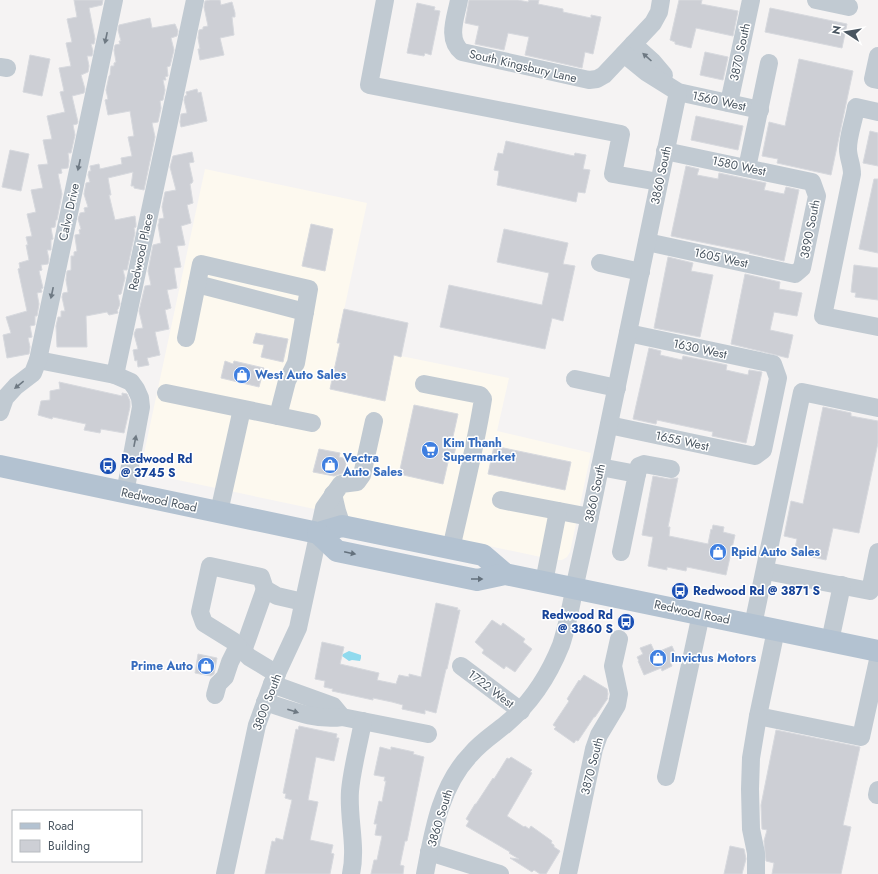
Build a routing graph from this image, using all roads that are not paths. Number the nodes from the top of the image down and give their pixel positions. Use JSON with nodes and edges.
{"nodes":[{"id":1,"x":114,"y":0,"type":"edge"},
{"id":2,"x":195,"y":0,"type":"edge"},
{"id":3,"x":386,"y":0,"type":"edge"},
{"id":4,"x":460,"y":0,"type":"edge"},
{"id":5,"x":661,"y":0,"type":"edge"},
{"id":6,"x":751,"y":0,"type":"edge"},
{"id":7,"x":816,"y":0,"type":"edge"},
{"id":8,"x":849,"y":7,"type":"dead end"},
{"id":9,"x":628,"y":49,"type":"junction"},
{"id":10,"x":878,"y":56,"type":"edge"},
{"id":11,"x":769,"y":63,"type":"dead end"},
{"id":12,"x":878,"y":80,"type":"edge"},
{"id":13,"x":678,"y":92,"type":"junction"},
{"id":14,"x":729,"y":103,"type":"junction"},
{"id":15,"x":760,"y":110,"type":"junction"},
{"id":16,"x":878,"y":112,"type":"edge"},
{"id":17,"x":665,"y":151,"type":"junction"},
{"id":18,"x":747,"y":168,"type":"junction"},
{"id":19,"x":659,"y":182,"type":"junction"},
{"id":20,"x":812,"y":182,"type":"joint"},
{"id":21,"x":647,"y":242,"type":"junction"},
{"id":22,"x":600,"y":263,"type":"dead end"},
{"id":23,"x":641,"y":272,"type":"junction"},
{"id":24,"x":794,"y":274,"type":"joint"},
{"id":25,"x":878,"y":327,"type":"edge"},
{"id":26,"x":628,"y":333,"type":"junction"},
{"id":27,"x":186,"y":338,"type":"dead end"},
{"id":28,"x":38,"y":360,"type":"junction"},
{"id":29,"x":115,"y":375,"type":"junction"},
{"id":30,"x":576,"y":379,"type":"dead end"},
{"id":31,"x":424,"y":384,"type":"dead end"},
{"id":32,"x":617,"y":388,"type":"junction"},
{"id":33,"x":166,"y":393,"type":"dead end"},
{"id":34,"x":878,"y":408,"type":"edge"},
{"id":35,"x":242,"y":409,"type":"junction"},
{"id":36,"x":0,"y":412,"type":"edge"},
{"id":37,"x":278,"y":416,"type":"junction"},
{"id":38,"x":374,"y":421,"type":"dead end"},
{"id":39,"x":312,"y":423,"type":"dead end"},
{"id":40,"x":609,"y":425,"type":"junction"},
{"id":41,"x":755,"y":456,"type":"joint"},
{"id":42,"x":0,"y":466,"type":"edge"},
{"id":43,"x":600,"y":467,"type":"junction"},
{"id":44,"x":671,"y":469,"type":"dead end"},
{"id":45,"x":637,"y":474,"type":"junction"},
{"id":46,"x":125,"y":493,"type":"junction"},
{"id":47,"x":333,"y":494,"type":"junction"},
{"id":48,"x":501,"y":500,"type":"dead end"},
{"id":49,"x":558,"y":511,"type":"junction"},
{"id":50,"x":219,"y":512,"type":"junction"},
{"id":51,"x":590,"y":517,"type":"junction"},
{"id":52,"x":342,"y":526,"type":"junction"},
{"id":53,"x":318,"y":534,"type":"junction"},
{"id":54,"x":451,"y":549,"type":"junction"},
{"id":55,"x":621,"y":552,"type":"dead end"},
{"id":56,"x":878,"y":552,"type":"edge"},
{"id":57,"x":766,"y":570,"type":"junction"},
{"id":58,"x":505,"y":574,"type":"junction"},
{"id":59,"x":544,"y":582,"type":"junction"},
{"id":60,"x":842,"y":585,"type":"junction"},
{"id":61,"x":265,"y":588,"type":"junction"},
{"id":62,"x":575,"y":588,"type":"junction"},
{"id":63,"x":303,"y":602,"type":"junction"},
{"id":64,"x":701,"y":614,"type":"junction"},
{"id":65,"x":754,"y":625,"type":"junction"},
{"id":66,"x":776,"y":630,"type":"junction"},
{"id":67,"x":619,"y":639,"type":"dead end"},
{"id":68,"x":830,"y":641,"type":"junction"},
{"id":69,"x":241,"y":649,"type":"junction"},
{"id":70,"x":878,"y":651,"type":"edge"},
{"id":71,"x":878,"y":660,"type":"edge"},
{"id":72,"x":461,"y":666,"type":"dead end"},
{"id":73,"x":274,"y":679,"type":"junction"},
{"id":74,"x":215,"y":695,"type":"dead end"},
{"id":75,"x":265,"y":702,"type":"junction"},
{"id":76,"x":521,"y":711,"type":"junction"},
{"id":77,"x":758,"y":716,"type":"junction"},
{"id":78,"x":342,"y":717,"type":"junction"},
{"id":79,"x":363,"y":721,"type":"junction"},
{"id":80,"x":428,"y":734,"type":"dead end"},
{"id":81,"x":666,"y":777,"type":"dead end"},
{"id":82,"x":878,"y":790,"type":"edge"},
{"id":83,"x":878,"y":795,"type":"edge"},
{"id":84,"x":429,"y":852,"type":"junction"},
{"id":85,"x":225,"y":874,"type":"edge"},
{"id":86,"x":351,"y":874,"type":"edge"},
{"id":87,"x":425,"y":874,"type":"edge"},
{"id":88,"x":500,"y":874,"type":"edge"},
{"id":89,"x":568,"y":874,"type":"edge"},
{"id":90,"x":756,"y":874,"type":"edge"}],
"edges":[{"from":1,"to":28,"type":"street","name":"Calvo Drive","one_way":true},
{"from":2,"to":29,"type":"street","name":"Redwood Place"},
{"from":3,"to":19,"type":"street"},
{"from":4,"to":9,"type":"street","name":"South Kingsbury Lane"},
{"from":5,"to":9,"type":"street"},
{"from":6,"to":14,"type":"street","name":"3870 South"},
{"from":7,"to":8,"type":"street"},
{"from":9,"to":13,"type":"street"},
{"from":10,"to":12,"type":"street"},
{"from":11,"to":15,"type":"street"},
{"from":13,"to":14,"type":"street","name":"1560 West"},
{"from":13,"to":17,"type":"street","name":"3860 South"},
{"from":14,"to":15,"type":"street","name":"1560 West"},
{"from":15,"to":18,"type":"street"},
{"from":16,"to":25,"type":"street"},
{"from":17,"to":18,"type":"street","name":"1580 West"},
{"from":17,"to":19,"type":"street","name":"3860 South"},
{"from":18,"to":20,"type":"street","name":"1580 West"},
{"from":19,"to":21,"type":"street","name":"3860 South"},
{"from":20,"to":24,"type":"street","name":"3890 South"},
{"from":21,"to":23,"type":"street","name":"3860 South"},
{"from":21,"to":24,"type":"street","name":"1605 West"},
{"from":22,"to":23,"type":"street"},
{"from":23,"to":26,"type":"street","name":"3860 South"},
{"from":26,"to":32,"type":"street","name":"3860 South"},
{"from":26,"to":41,"type":"street","name":"1630 West"},
{"from":27,"to":37,"type":"street"},
{"from":28,"to":29,"type":"street"},
{"from":28,"to":36,"type":"street","name":"Calvo Drive","one_way":true},
{"from":46,"to":29,"type":"street","one_way":true},
{"from":30,"to":32,"type":"street"},
{"from":31,"to":54,"type":"street"},
{"from":32,"to":40,"type":"street","name":"3860 South"},
{"from":33,"to":35,"type":"street"},
{"from":34,"to":57,"type":"street"},
{"from":35,"to":37,"type":"street"},
{"from":35,"to":50,"type":"street"},
{"from":37,"to":39,"type":"street"},
{"from":38,"to":47,"type":"street"},
{"from":40,"to":41,"type":"street","name":"1655 West"},
{"from":40,"to":43,"type":"street","name":"3860 South"},
{"from":42,"to":46,"type":"main road","name":"Redwood Road"},
{"from":43,"to":45,"type":"street"},
{"from":43,"to":51,"type":"street","name":"3860 South"},
{"from":44,"to":45,"type":"street"},
{"from":45,"to":55,"type":"street"},
{"from":46,"to":50,"type":"main road","name":"Redwood Road"},
{"from":47,"to":52,"type":"street"},
{"from":47,"to":53,"type":"street","name":"3800 South"},
{"from":48,"to":49,"type":"street"},
{"from":49,"to":51,"type":"street"},
{"from":49,"to":59,"type":"street"},
{"from":50,"to":53,"type":"main road","name":"Redwood Road"},
{"from":51,"to":62,"type":"street","name":"3860 South"},
{"from":52,"to":53,"type":"main road"},
{"from":52,"to":54,"type":"main road","name":"Redwood Road"},
{"from":53,"to":58,"type":"main road","name":"Redwood Road","one_way":true},
{"from":53,"to":63,"type":"street","name":"3800 South"},
{"from":54,"to":58,"type":"main road","name":"Redwood Road"},
{"from":56,"to":60,"type":"street"},
{"from":57,"to":60,"type":"street"},
{"from":57,"to":65,"type":"street"},
{"from":58,"to":59,"type":"main road","name":"Redwood Road"},
{"from":59,"to":62,"type":"main road","name":"Redwood Road"},
{"from":60,"to":68,"type":"street"},
{"from":61,"to":63,"type":"street"},
{"from":61,"to":69,"type":"street"},
{"from":61,"to":69,"type":"street"},
{"from":62,"to":64,"type":"main road","name":"Redwood Road"},
{"from":62,"to":76,"type":"street","name":"3860 South"},
{"from":63,"to":73,"type":"street","name":"3800 South"},
{"from":64,"to":65,"type":"main road","name":"Redwood Road"},
{"from":64,"to":81,"type":"street"},
{"from":65,"to":66,"type":"main road","name":"Redwood Road"},
{"from":66,"to":68,"type":"main road","name":"Redwood Road"},
{"from":66,"to":77,"type":"street"},
{"from":67,"to":89,"type":"street","name":"3870 South"},
{"from":68,"to":70,"type":"main road","name":"Redwood Road"},
{"from":69,"to":73,"type":"street"},
{"from":69,"to":74,"type":"street"},
{"from":71,"to":77,"type":"street"},
{"from":72,"to":76,"type":"street","name":"1722 West"},
{"from":73,"to":75,"type":"street","name":"3800 South"},
{"from":73,"to":78,"type":"street"},
{"from":75,"to":78,"type":"street","one_way":true},
{"from":75,"to":85,"type":"street","name":"3800 South"},
{"from":76,"to":84,"type":"street","name":"3860 South"},
{"from":77,"to":90,"type":"street"},
{"from":78,"to":79,"type":"street"},
{"from":79,"to":80,"type":"street"},
{"from":79,"to":86,"type":"street"},
{"from":82,"to":83,"type":"street"},
{"from":84,"to":87,"type":"street","name":"3860 South"},
{"from":84,"to":88,"type":"street"}]}
